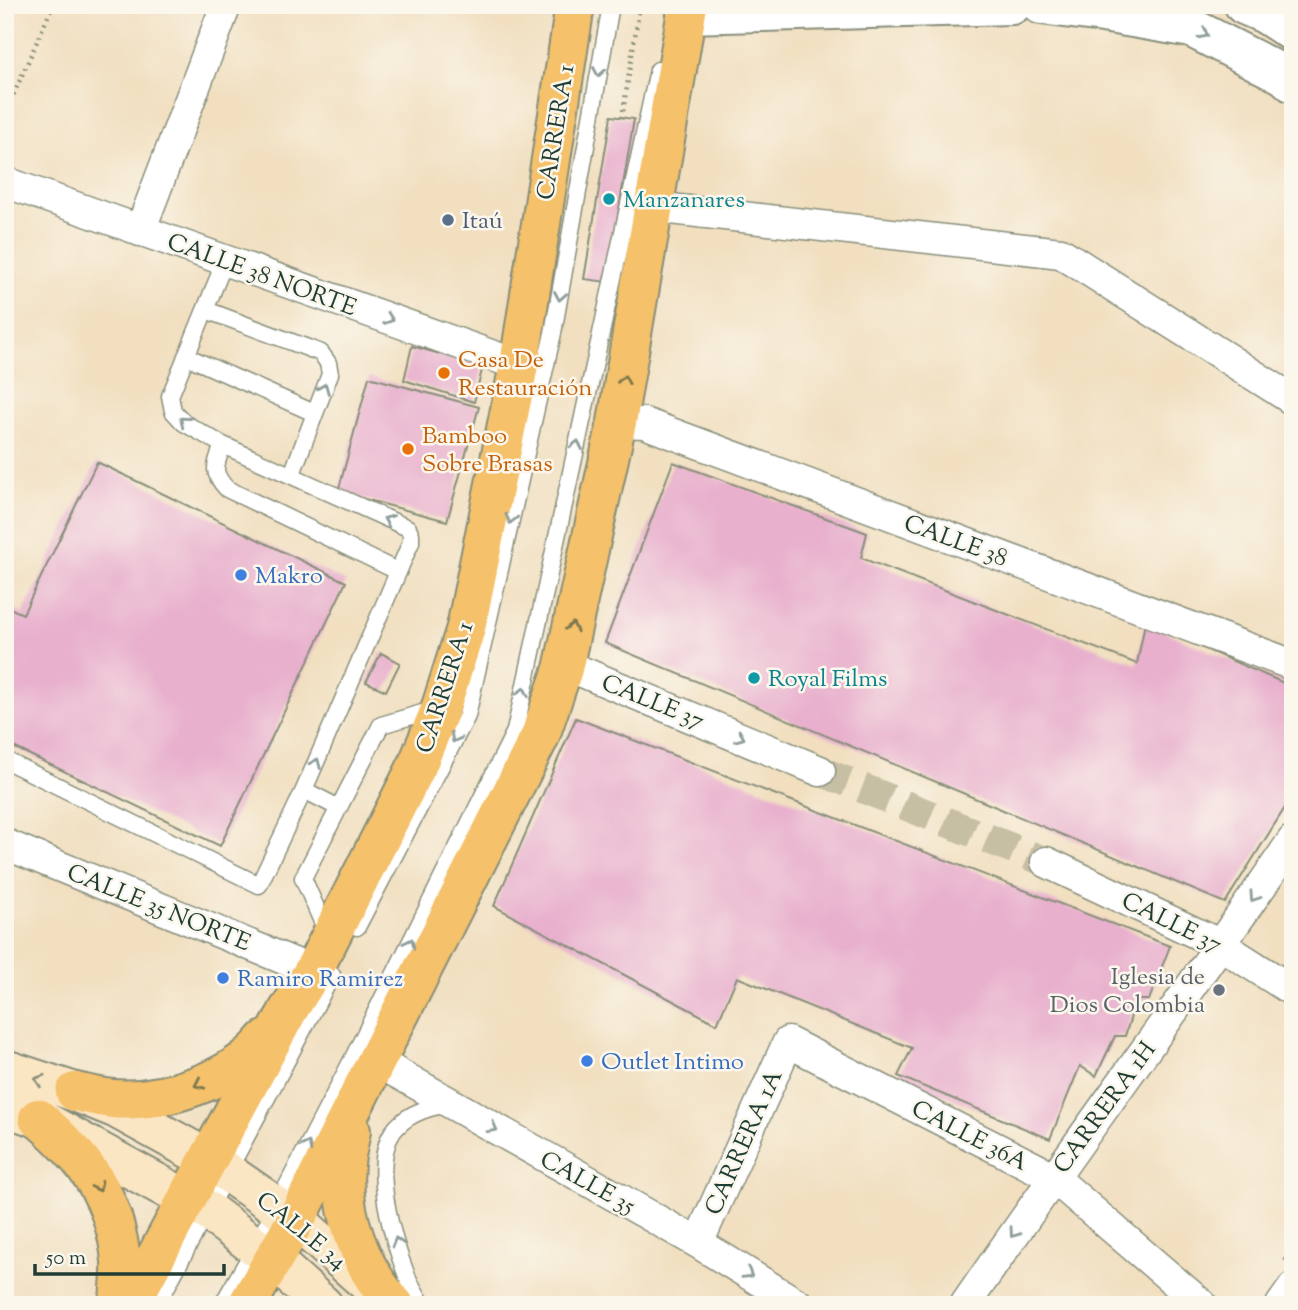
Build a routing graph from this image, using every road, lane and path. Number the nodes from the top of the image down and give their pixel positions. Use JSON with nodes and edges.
{"nodes":[{"id":1,"x":53,"y":5,"type":"edge"},
{"id":2,"x":226,"y":5,"type":"edge"},
{"id":3,"x":575,"y":5,"type":"edge"},
{"id":4,"x":611,"y":5,"type":"edge"},
{"id":5,"x":640,"y":5,"type":"edge"},
{"id":6,"x":1012,"y":5,"type":"edge"},
{"id":7,"x":1041,"y":5,"type":"edge"},
{"id":8,"x":1244,"y":5,"type":"edge"},
{"id":9,"x":687,"y":10,"type":"edge"},
{"id":10,"x":1293,"y":32,"type":"edge"},
{"id":11,"x":662,"y":51,"type":"dead end"},
{"id":12,"x":1293,"y":83,"type":"edge"},
{"id":13,"x":5,"y":114,"type":"edge"},
{"id":14,"x":622,"y":118,"type":"dead end"},
{"id":15,"x":5,"y":182,"type":"edge"},
{"id":16,"x":653,"y":207,"type":"junction"},
{"id":17,"x":140,"y":231,"type":"junction"},
{"id":18,"x":225,"y":261,"type":"junction"},
{"id":19,"x":206,"y":310,"type":"junction"},
{"id":20,"x":186,"y":356,"type":"junction"},
{"id":21,"x":519,"y":365,"type":"junction"},
{"id":22,"x":1293,"y":400,"type":"edge"},
{"id":23,"x":314,"y":413,"type":"junction"},
{"id":24,"x":617,"y":422,"type":"junction"},
{"id":25,"x":223,"y":445,"type":"junction"},
{"id":26,"x":292,"y":474,"type":"junction"},
{"id":27,"x":397,"y":570,"type":"junction"},
{"id":28,"x":1293,"y":665,"type":"edge"},
{"id":29,"x":563,"y":669,"type":"junction"},
{"id":30,"x":441,"y":707,"type":"junction"},
{"id":31,"x":5,"y":760,"type":"edge"},
{"id":32,"x":820,"y":771,"type":"tunnel mouth"},
{"id":33,"x":304,"y":790,"type":"junction"},
{"id":34,"x":339,"y":808,"type":"junction"},
{"id":35,"x":1293,"y":840,"type":"edge"},
{"id":36,"x":5,"y":844,"type":"edge"},
{"id":37,"x":1046,"y":862,"type":"tunnel mouth"},
{"id":38,"x":1221,"y":945,"type":"junction"},
{"id":39,"x":332,"y":954,"type":"junction"},
{"id":40,"x":1293,"y":991,"type":"edge"},
{"id":41,"x":288,"y":1010,"type":"junction"},
{"id":42,"x":788,"y":1042,"type":"joint"},
{"id":43,"x":5,"y":1069,"type":"edge"},
{"id":44,"x":370,"y":1074,"type":"junction"},
{"id":45,"x":75,"y":1092,"type":"junction"},
{"id":46,"x":450,"y":1104,"type":"junction"},
{"id":47,"x":22,"y":1112,"type":"edge"},
{"id":48,"x":218,"y":1166,"type":"junction"},
{"id":49,"x":1053,"y":1177,"type":"junction"},
{"id":50,"x":197,"y":1205,"type":"junction"},
{"id":51,"x":286,"y":1213,"type":"junction"},
{"id":52,"x":698,"y":1243,"type":"junction"},
{"id":53,"x":264,"y":1253,"type":"junction"},
{"id":54,"x":1293,"y":1288,"type":"edge"},
{"id":55,"x":119,"y":1305,"type":"edge"},
{"id":56,"x":130,"y":1305,"type":"edge"},
{"id":57,"x":157,"y":1305,"type":"edge"},
{"id":58,"x":222,"y":1305,"type":"edge"},
{"id":59,"x":247,"y":1305,"type":"edge"},
{"id":60,"x":323,"y":1305,"type":"edge"},
{"id":61,"x":393,"y":1305,"type":"edge"},
{"id":62,"x":423,"y":1305,"type":"edge"},
{"id":63,"x":799,"y":1305,"type":"edge"},
{"id":64,"x":965,"y":1305,"type":"edge"},
{"id":65,"x":1202,"y":1305,"type":"edge"},
{"id":66,"x":1281,"y":1305,"type":"edge"}],
"edges":[{"from":1,"to":13,"type":"path"},
{"from":2,"to":17,"type":"street"},
{"from":3,"to":21,"type":"main road","name":"CARRERA 1"},
{"from":4,"to":39,"type":"lane","one_way":true},
{"from":5,"to":14,"type":"path"},
{"from":6,"to":9,"type":"street"},
{"from":7,"to":12,"type":"street","one_way":true},
{"from":8,"to":10,"type":"street"},
{"from":9,"to":16,"type":"main road"},
{"from":51,"to":11,"type":"lane","one_way":true},
{"from":15,"to":17,"type":"street","name":"CALLE 38 NORTE"},
{"from":16,"to":22,"type":"street"},
{"from":24,"to":16,"type":"main road","one_way":true},
{"from":17,"to":18,"type":"street","name":"CALLE 38 NORTE"},
{"from":18,"to":19,"type":"lane"},
{"from":18,"to":21,"type":"street","name":"CALLE 38 NORTE","one_way":true},
{"from":19,"to":20,"type":"lane"},
{"from":23,"to":19,"type":"lane","one_way":true},
{"from":20,"to":23,"type":"lane"},
{"from":25,"to":20,"type":"lane","one_way":true},
{"from":21,"to":30,"type":"main road","name":"CARRERA 1"},
{"from":23,"to":26,"type":"lane"},
{"from":24,"to":28,"type":"street","name":"CALLE 38"},
{"from":29,"to":24,"type":"main road","one_way":true},
{"from":25,"to":26,"type":"lane"},
{"from":25,"to":27,"type":"lane"},
{"from":27,"to":26,"type":"lane","one_way":true},
{"from":33,"to":27,"type":"lane","one_way":true},
{"from":29,"to":32,"type":"street","name":"CALLE 37","one_way":true},
{"from":29,"to":44,"type":"main road"},
{"from":30,"to":34,"type":"lane"},
{"from":30,"to":39,"type":"main road","name":"CARRERA 1"},
{"from":31,"to":33,"type":"lane"},
{"from":33,"to":34,"type":"lane"},
{"from":34,"to":39,"type":"lane"},
{"from":35,"to":38,"type":"street","name":"CARRERA 1H","one_way":true},
{"from":36,"to":39,"type":"street","name":"CALLE 35 NORTE"},
{"from":37,"to":38,"type":"street","name":"CALLE 37"},
{"from":38,"to":40,"type":"street","name":"CALLE 37"},
{"from":38,"to":49,"type":"street","name":"CARRERA 1H"},
{"from":39,"to":41,"type":"main road","name":"CARRERA 1"},
{"from":39,"to":48,"type":"lane"},
{"from":41,"to":45,"type":"main road","one_way":true},
{"from":41,"to":48,"type":"main road","name":"CARRERA 1"},
{"from":42,"to":49,"type":"street","name":"CALLE 36A"},
{"from":42,"to":52,"type":"street","name":"CARRERA 1A"},
{"from":45,"to":43,"type":"main road","name":"CALLE 34","one_way":true},
{"from":44,"to":46,"type":"street","name":"CALLE 35"},
{"from":44,"to":51,"type":"main road"},
{"from":44,"to":61,"type":"main road"},
{"from":45,"to":48,"type":"main road","name":"CALLE 34"},
{"from":46,"to":52,"type":"street","name":"CALLE 35","one_way":true},
{"from":62,"to":46,"type":"lane","one_way":true},
{"from":47,"to":50,"type":"main road","name":"CALLE 34"},
{"from":47,"to":55,"type":"main road","one_way":true},
{"from":48,"to":50,"type":"main road","name":"CARRERA 1"},
{"from":48,"to":51,"type":"main road","name":"CALLE 34"},
{"from":49,"to":64,"type":"street","name":"CARRERA 1H","one_way":true},
{"from":49,"to":65,"type":"street","name":"CALLE 36A"},
{"from":50,"to":53,"type":"main road","name":"CALLE 34"},
{"from":50,"to":56,"type":"main road","name":"CARRERA 1"},
{"from":50,"to":57,"type":"lane"},
{"from":51,"to":53,"type":"main road"},
{"from":51,"to":61,"type":"main road","name":"CALLE 34"},
{"from":52,"to":63,"type":"street","name":"CALLE 35","one_way":true},
{"from":53,"to":58,"type":"lane"},
{"from":53,"to":59,"type":"main road"},
{"from":53,"to":60,"type":"main road","name":"CALLE 34"},
{"from":54,"to":66,"type":"street"}]}
